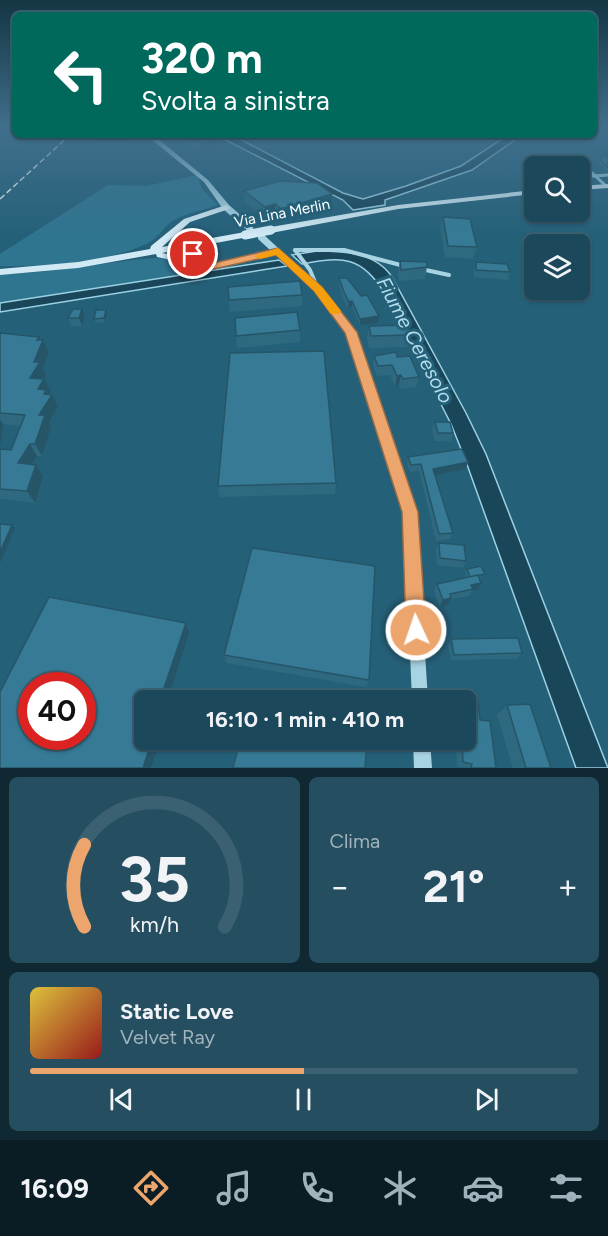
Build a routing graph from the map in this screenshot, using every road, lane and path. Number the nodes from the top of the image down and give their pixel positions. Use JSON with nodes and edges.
{"nodes":[{"id":1,"x":184,"y":163,"type":"edge"},
{"id":2,"x":590,"y":171,"type":"edge"},
{"id":3,"x":608,"y":175,"type":"edge"},
{"id":4,"x":590,"y":176,"type":"edge"},
{"id":5,"x":596,"y":176,"type":"junction"},
{"id":6,"x":607,"y":186,"type":"edge"},
{"id":7,"x":590,"y":187,"type":"edge"},
{"id":8,"x":524,"y":193,"type":"edge"},
{"id":9,"x":226,"y":207,"type":"junction"},
{"id":10,"x":176,"y":230,"type":"junction"},
{"id":11,"x":248,"y":232,"type":"junction"},
{"id":12,"x":261,"y":237,"type":"dead end"},
{"id":13,"x":208,"y":242,"type":"junction"},
{"id":14,"x":278,"y":252,"type":"junction"},
{"id":15,"x":126,"y":257,"type":"junction"},
{"id":16,"x":197,"y":263,"type":"junction"},
{"id":17,"x":407,"y":267,"type":"edge"},
{"id":18,"x":418,"y":268,"type":"edge"},
{"id":19,"x":305,"y":271,"type":"junction"},
{"id":20,"x":0,"y":272,"type":"edge"},
{"id":21,"x":449,"y":275,"type":"dead end"},
{"id":22,"x":419,"y":690,"type":"edge"},
{"id":23,"x":422,"y":750,"type":"edge"},
{"id":24,"x":423,"y":768,"type":"edge"}],
"edges":[{"from":1,"to":9,"type":"street"},
{"from":2,"to":5,"type":"lane"},
{"from":3,"to":5,"type":"lane"},
{"from":4,"to":5,"type":"lane"},
{"from":5,"to":6,"type":"lane"},
{"from":6,"to":7,"type":"main road"},
{"from":8,"to":11,"type":"main road","name":"Via Lina Merlin","bridge":true},
{"from":9,"to":10,"type":"main road"},
{"from":9,"to":11,"type":"street"},
{"from":10,"to":13,"type":"main road"},
{"from":10,"to":15,"type":"main road"},
{"from":11,"to":13,"type":"main road","name":"Via Lina Merlin"},
{"from":12,"to":14,"type":"street"},
{"from":13,"to":15,"type":"main road","name":"Via Lina Merlin"},
{"from":13,"to":16,"type":"main road"},
{"from":14,"to":16,"type":"main road"},
{"from":14,"to":19,"type":"street"},
{"from":15,"to":16,"type":"main road"},
{"from":15,"to":20,"type":"main road","name":"Via Lina Merlin"},
{"from":17,"to":19,"type":"lane"},
{"from":18,"to":21,"type":"lane"},
{"from":19,"to":22,"type":"street"},
{"from":23,"to":24,"type":"street"}]}
